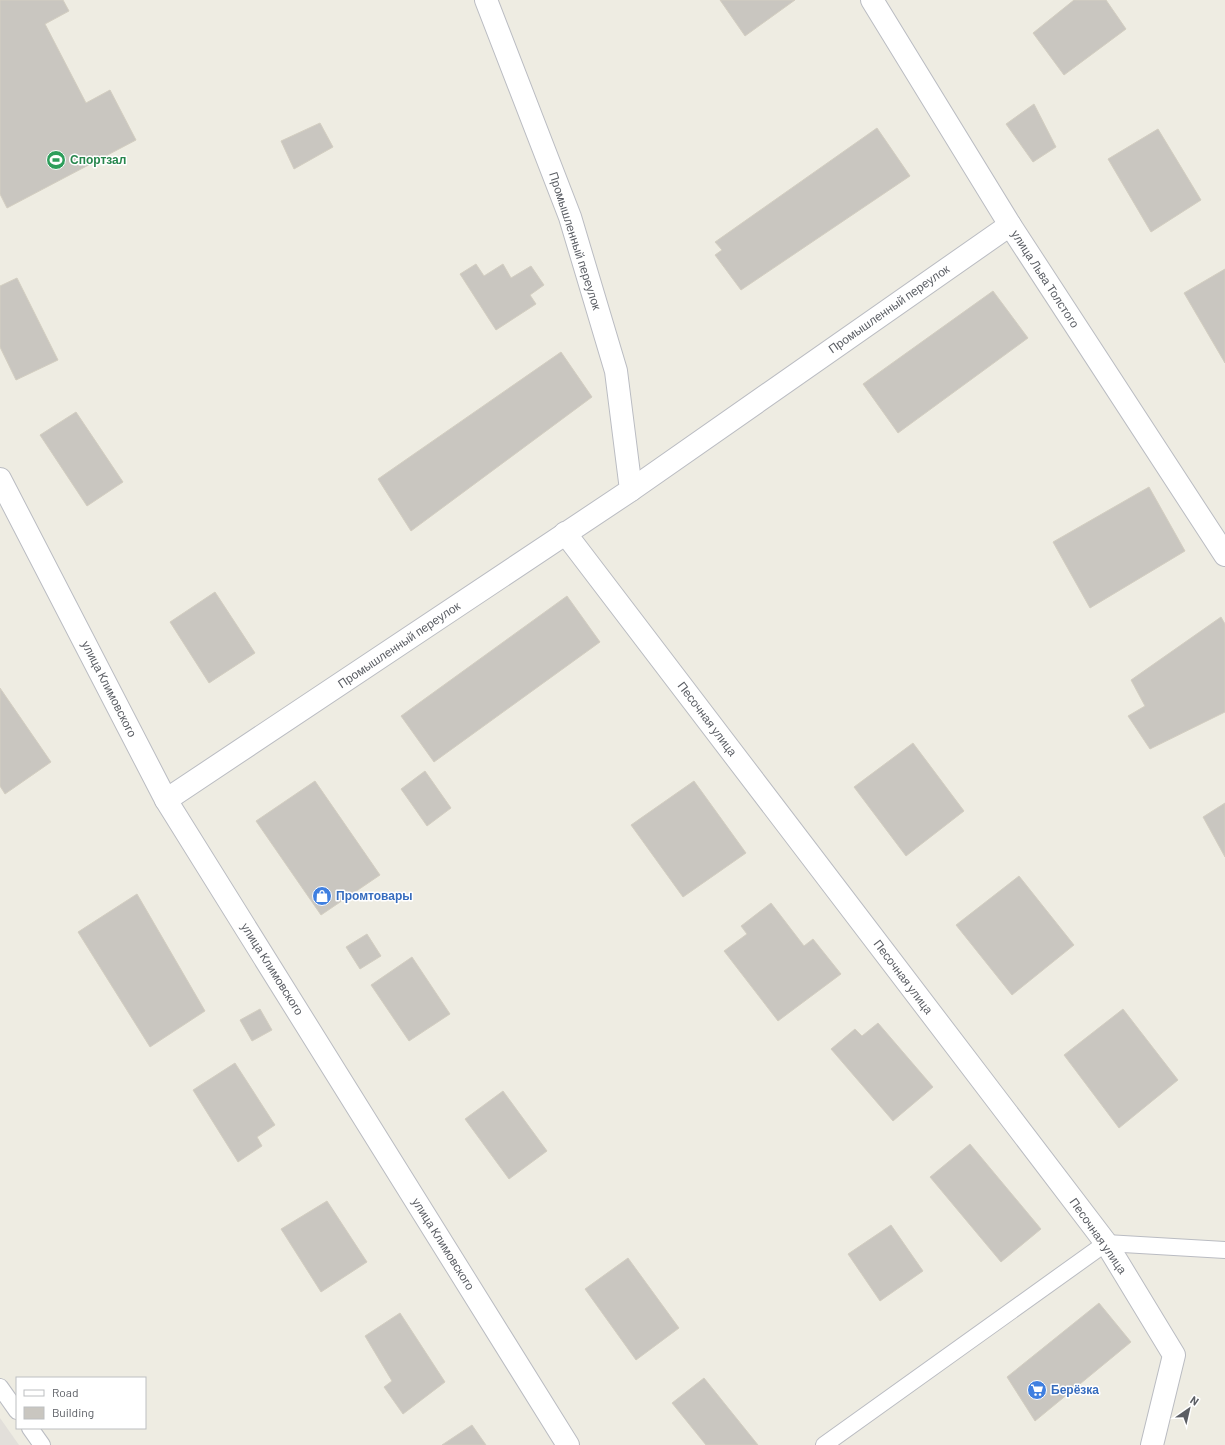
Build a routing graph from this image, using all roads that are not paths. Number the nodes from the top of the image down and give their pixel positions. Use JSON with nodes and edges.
{"nodes":[{"id":1,"x":486,"y":0,"type":"edge"},
{"id":2,"x":872,"y":0,"type":"edge"},
{"id":3,"x":1010,"y":225,"type":"junction"},
{"id":4,"x":0,"y":479,"type":"edge"},
{"id":5,"x":631,"y":490,"type":"junction"},
{"id":6,"x":565,"y":533,"type":"junction"},
{"id":7,"x":1225,"y":555,"type":"edge"},
{"id":8,"x":166,"y":800,"type":"junction"},
{"id":9,"x":1106,"y":1243,"type":"junction"},
{"id":10,"x":1225,"y":1250,"type":"edge"},
{"id":11,"x":0,"y":1387,"type":"edge"},
{"id":12,"x":16,"y":1410,"type":"edge"},
{"id":13,"x":31,"y":1429,"type":"edge"},
{"id":14,"x":42,"y":1445,"type":"edge"},
{"id":15,"x":568,"y":1445,"type":"edge"},
{"id":16,"x":824,"y":1445,"type":"edge"},
{"id":17,"x":1152,"y":1445,"type":"edge"}],
"edges":[{"from":1,"to":5,"type":"street","name":"Промышленный переулок"},
{"from":2,"to":3,"type":"street","name":"улица Льва Толстого"},
{"from":3,"to":5,"type":"street","name":"Промышленный переулок"},
{"from":3,"to":7,"type":"street","name":"улица Льва Толстого"},
{"from":4,"to":8,"type":"street","name":"улица Климовского"},
{"from":5,"to":6,"type":"street","name":"Промышленный переулок"},
{"from":6,"to":8,"type":"street","name":"Промышленный переулок"},
{"from":6,"to":9,"type":"street","name":"Песочная улица"},
{"from":8,"to":15,"type":"street","name":"улица Климовского"},
{"from":9,"to":10,"type":"lane"},
{"from":9,"to":16,"type":"lane"},
{"from":9,"to":17,"type":"street","name":"Песочная улица"},
{"from":11,"to":12,"type":"lane"},
{"from":13,"to":14,"type":"lane"}]}
